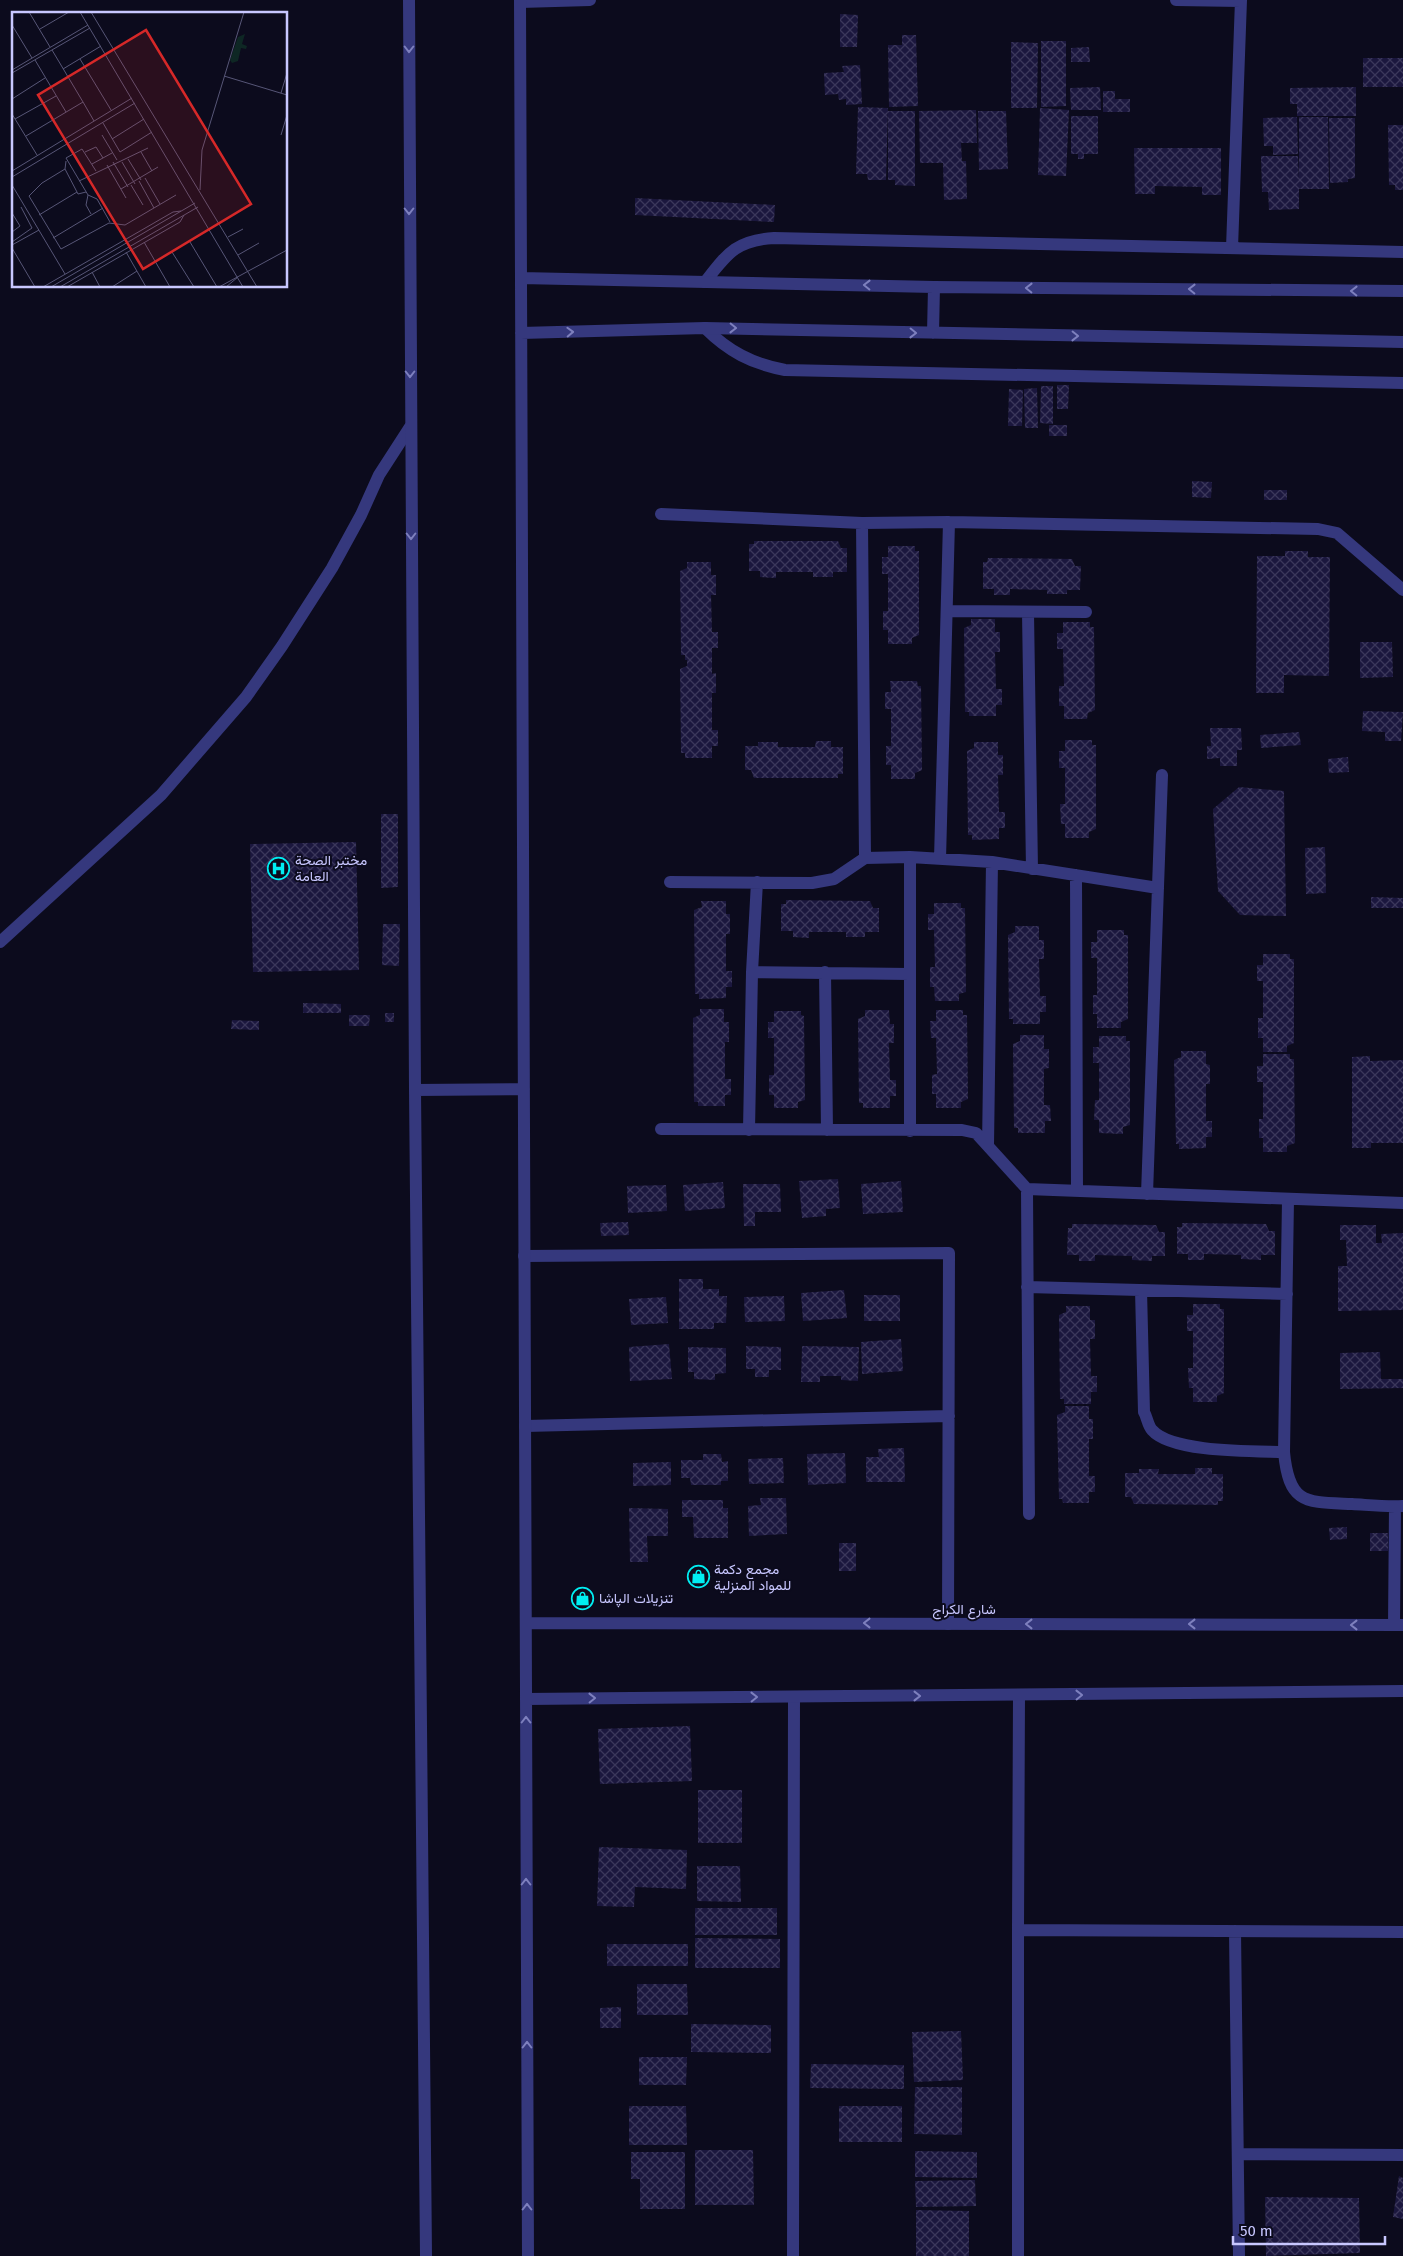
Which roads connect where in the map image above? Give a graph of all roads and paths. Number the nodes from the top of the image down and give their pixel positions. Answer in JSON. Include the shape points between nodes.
{"nodes":[{"id":1,"x":409,"y":0,"type":"edge"},
{"id":2,"x":590,"y":0,"type":"edge"},
{"id":3,"x":1176,"y":0,"type":"edge"},
{"id":4,"x":520,"y":1,"type":"edge"},
{"id":5,"x":1241,"y":1,"type":"edge"},
{"id":6,"x":1232,"y":248,"type":"junction"},
{"id":7,"x":1403,"y":252,"type":"edge"},
{"id":8,"x":521,"y":278,"type":"junction"},
{"id":9,"x":706,"y":282,"type":"junction"},
{"id":10,"x":934,"y":287,"type":"junction"},
{"id":11,"x":1403,"y":291,"type":"edge"},
{"id":12,"x":705,"y":328,"type":"junction"},
{"id":13,"x":521,"y":333,"type":"junction"},
{"id":14,"x":933,"y":333,"type":"junction"},
{"id":15,"x":1403,"y":342,"type":"edge"},
{"id":16,"x":1403,"y":383,"type":"edge"},
{"id":17,"x":410,"y":427,"type":"junction"},
{"id":18,"x":662,"y":514,"type":"dead end"},
{"id":19,"x":949,"y":522,"type":"junction"},
{"id":20,"x":862,"y":523,"type":"junction"},
{"id":21,"x":1403,"y":590,"type":"edge"},
{"id":22,"x":947,"y":611,"type":"junction"},
{"id":23,"x":1086,"y":612,"type":"dead end"},
{"id":24,"x":1028,"y":613,"type":"junction"},
{"id":25,"x":1162,"y":775,"type":"dead end"},
{"id":26,"x":865,"y":858,"type":"junction"},
{"id":27,"x":910,"y":858,"type":"junction"},
{"id":28,"x":940,"y":859,"type":"junction"},
{"id":29,"x":992,"y":862,"type":"junction"},
{"id":30,"x":1032,"y":868,"type":"junction"},
{"id":31,"x":1076,"y":875,"type":"junction"},
{"id":32,"x":670,"y":882,"type":"dead end"},
{"id":33,"x":757,"y":882,"type":"junction"},
{"id":34,"x":1158,"y":888,"type":"junction"},
{"id":35,"x":0,"y":942,"type":"edge"},
{"id":36,"x":752,"y":972,"type":"junction"},
{"id":37,"x":825,"y":972,"type":"junction"},
{"id":38,"x":910,"y":974,"type":"junction"},
{"id":39,"x":524,"y":1089,"type":"junction"},
{"id":40,"x":415,"y":1090,"type":"junction"},
{"id":41,"x":661,"y":1129,"type":"dead end"},
{"id":42,"x":749,"y":1130,"type":"junction"},
{"id":43,"x":827,"y":1130,"type":"junction"},
{"id":44,"x":910,"y":1131,"type":"junction"},
{"id":45,"x":988,"y":1146,"type":"junction"},
{"id":46,"x":1027,"y":1189,"type":"junction"},
{"id":47,"x":1077,"y":1191,"type":"junction"},
{"id":48,"x":1147,"y":1194,"type":"junction"},
{"id":49,"x":1288,"y":1200,"type":"junction"},
{"id":50,"x":1403,"y":1203,"type":"edge"},
{"id":51,"x":524,"y":1256,"type":"junction"},
{"id":52,"x":1027,"y":1286,"type":"junction"},
{"id":53,"x":1142,"y":1290,"type":"junction"},
{"id":54,"x":1287,"y":1294,"type":"junction"},
{"id":55,"x":950,"y":1416,"type":"junction"},
{"id":56,"x":525,"y":1426,"type":"junction"},
{"id":57,"x":1284,"y":1452,"type":"junction"},
{"id":58,"x":1399,"y":1506,"type":"edge"},
{"id":59,"x":1029,"y":1514,"type":"dead end"},
{"id":60,"x":526,"y":1622,"type":"junction"},
{"id":61,"x":948,"y":1624,"type":"junction"},
{"id":62,"x":1398,"y":1625,"type":"edge"},
{"id":63,"x":1403,"y":1691,"type":"edge"},
{"id":64,"x":1019,"y":1695,"type":"junction"},
{"id":65,"x":794,"y":1696,"type":"junction"},
{"id":66,"x":526,"y":1699,"type":"junction"},
{"id":67,"x":1018,"y":1930,"type":"junction"},
{"id":68,"x":1235,"y":1931,"type":"junction"},
{"id":69,"x":1403,"y":1932,"type":"edge"},
{"id":70,"x":1238,"y":2154,"type":"junction"},
{"id":71,"x":1403,"y":2155,"type":"edge"},
{"id":72,"x":426,"y":2256,"type":"edge"},
{"id":73,"x":528,"y":2256,"type":"edge"},
{"id":74,"x":793,"y":2256,"type":"edge"},
{"id":75,"x":1018,"y":2256,"type":"edge"},
{"id":76,"x":1239,"y":2256,"type":"edge"}],
"edges":[{"from":1,"to":17,"type":"street","one_way":true},
{"from":2,"to":4,"type":"street"},
{"from":3,"to":5,"type":"street"},
{"from":4,"to":8,"type":"street"},
{"from":5,"to":6,"type":"street"},
{"from":6,"to":7,"type":"street"},
{"from":6,"to":9,"type":"street","via":[[758,238],[733,249]]},
{"from":8,"to":9,"type":"street"},
{"from":8,"to":13,"type":"street"},
{"from":10,"to":9,"type":"street","one_way":true},
{"from":11,"to":10,"type":"street","one_way":true},
{"from":10,"to":14,"type":"street"},
{"from":13,"to":12,"type":"street","one_way":true},
{"from":12,"to":14,"type":"street","one_way":true},
{"from":12,"to":16,"type":"street","via":[[734,352],[751,361],[785,370]]},
{"from":13,"to":39,"type":"street"},
{"from":14,"to":15,"type":"street","one_way":true},
{"from":17,"to":35,"type":"street","via":[[379,475],[332,568],[246,697],[161,795]]},
{"from":17,"to":40,"type":"street","one_way":true},
{"from":18,"to":20,"type":"street"},
{"from":19,"to":20,"type":"street"},
{"from":19,"to":21,"type":"street","via":[[1318,529],[1337,534]]},
{"from":19,"to":22,"type":"street"},
{"from":20,"to":26,"type":"street"},
{"from":22,"to":24,"type":"street"},
{"from":22,"to":28,"type":"street"},
{"from":23,"to":24,"type":"street"},
{"from":24,"to":30,"type":"street"},
{"from":25,"to":34,"type":"street"},
{"from":26,"to":27,"type":"street"},
{"from":26,"to":33,"type":"street","via":[[834,879],[812,883]]},
{"from":27,"to":28,"type":"street"},
{"from":27,"to":38,"type":"street"},
{"from":28,"to":29,"type":"street"},
{"from":29,"to":30,"type":"street"},
{"from":29,"to":45,"type":"street"},
{"from":30,"to":31,"type":"street"},
{"from":31,"to":34,"type":"street"},
{"from":31,"to":47,"type":"street"},
{"from":32,"to":33,"type":"street"},
{"from":33,"to":36,"type":"street"},
{"from":34,"to":48,"type":"street"},
{"from":36,"to":37,"type":"street"},
{"from":36,"to":42,"type":"street"},
{"from":37,"to":38,"type":"street"},
{"from":37,"to":43,"type":"street"},
{"from":38,"to":44,"type":"street"},
{"from":39,"to":40,"type":"street"},
{"from":39,"to":51,"type":"street"},
{"from":40,"to":72,"type":"street"},
{"from":41,"to":42,"type":"street"},
{"from":42,"to":43,"type":"street"},
{"from":43,"to":44,"type":"street"},
{"from":44,"to":45,"type":"street","via":[[962,1130],[976,1133]]},
{"from":45,"to":46,"type":"street"},
{"from":46,"to":47,"type":"street"},
{"from":46,"to":52,"type":"street"},
{"from":47,"to":48,"type":"street"},
{"from":48,"to":49,"type":"street"},
{"from":49,"to":50,"type":"street"},
{"from":49,"to":54,"type":"street"},
{"from":51,"to":55,"type":"street","via":[[949,1253]]},
{"from":51,"to":56,"type":"street"},
{"from":52,"to":53,"type":"street"},
{"from":52,"to":59,"type":"street"},
{"from":53,"to":54,"type":"street"},
{"from":53,"to":57,"type":"street","via":[[1144,1412],[1152,1430],[1186,1447]]},
{"from":54,"to":57,"type":"street"},
{"from":55,"to":56,"type":"street"},
{"from":55,"to":61,"type":"street"},
{"from":56,"to":60,"type":"street"},
{"from":57,"to":58,"type":"street","via":[[1287,1478],[1310,1502]]},
{"from":58,"to":62,"type":"street"},
{"from":61,"to":60,"type":"street","name":"شارع الكراج","one_way":true},
{"from":60,"to":66,"type":"street"},
{"from":62,"to":61,"type":"street","name":"شارع الكراج","one_way":true},
{"from":64,"to":63,"type":"street","one_way":true},
{"from":65,"to":64,"type":"street","one_way":true},
{"from":64,"to":67,"type":"street"},
{"from":66,"to":65,"type":"street","one_way":true},
{"from":65,"to":74,"type":"street"},
{"from":73,"to":66,"type":"street","one_way":true},
{"from":67,"to":68,"type":"street"},
{"from":67,"to":75,"type":"street"},
{"from":68,"to":69,"type":"street"},
{"from":68,"to":70,"type":"street"},
{"from":70,"to":71,"type":"street"},
{"from":70,"to":76,"type":"street"}]}
